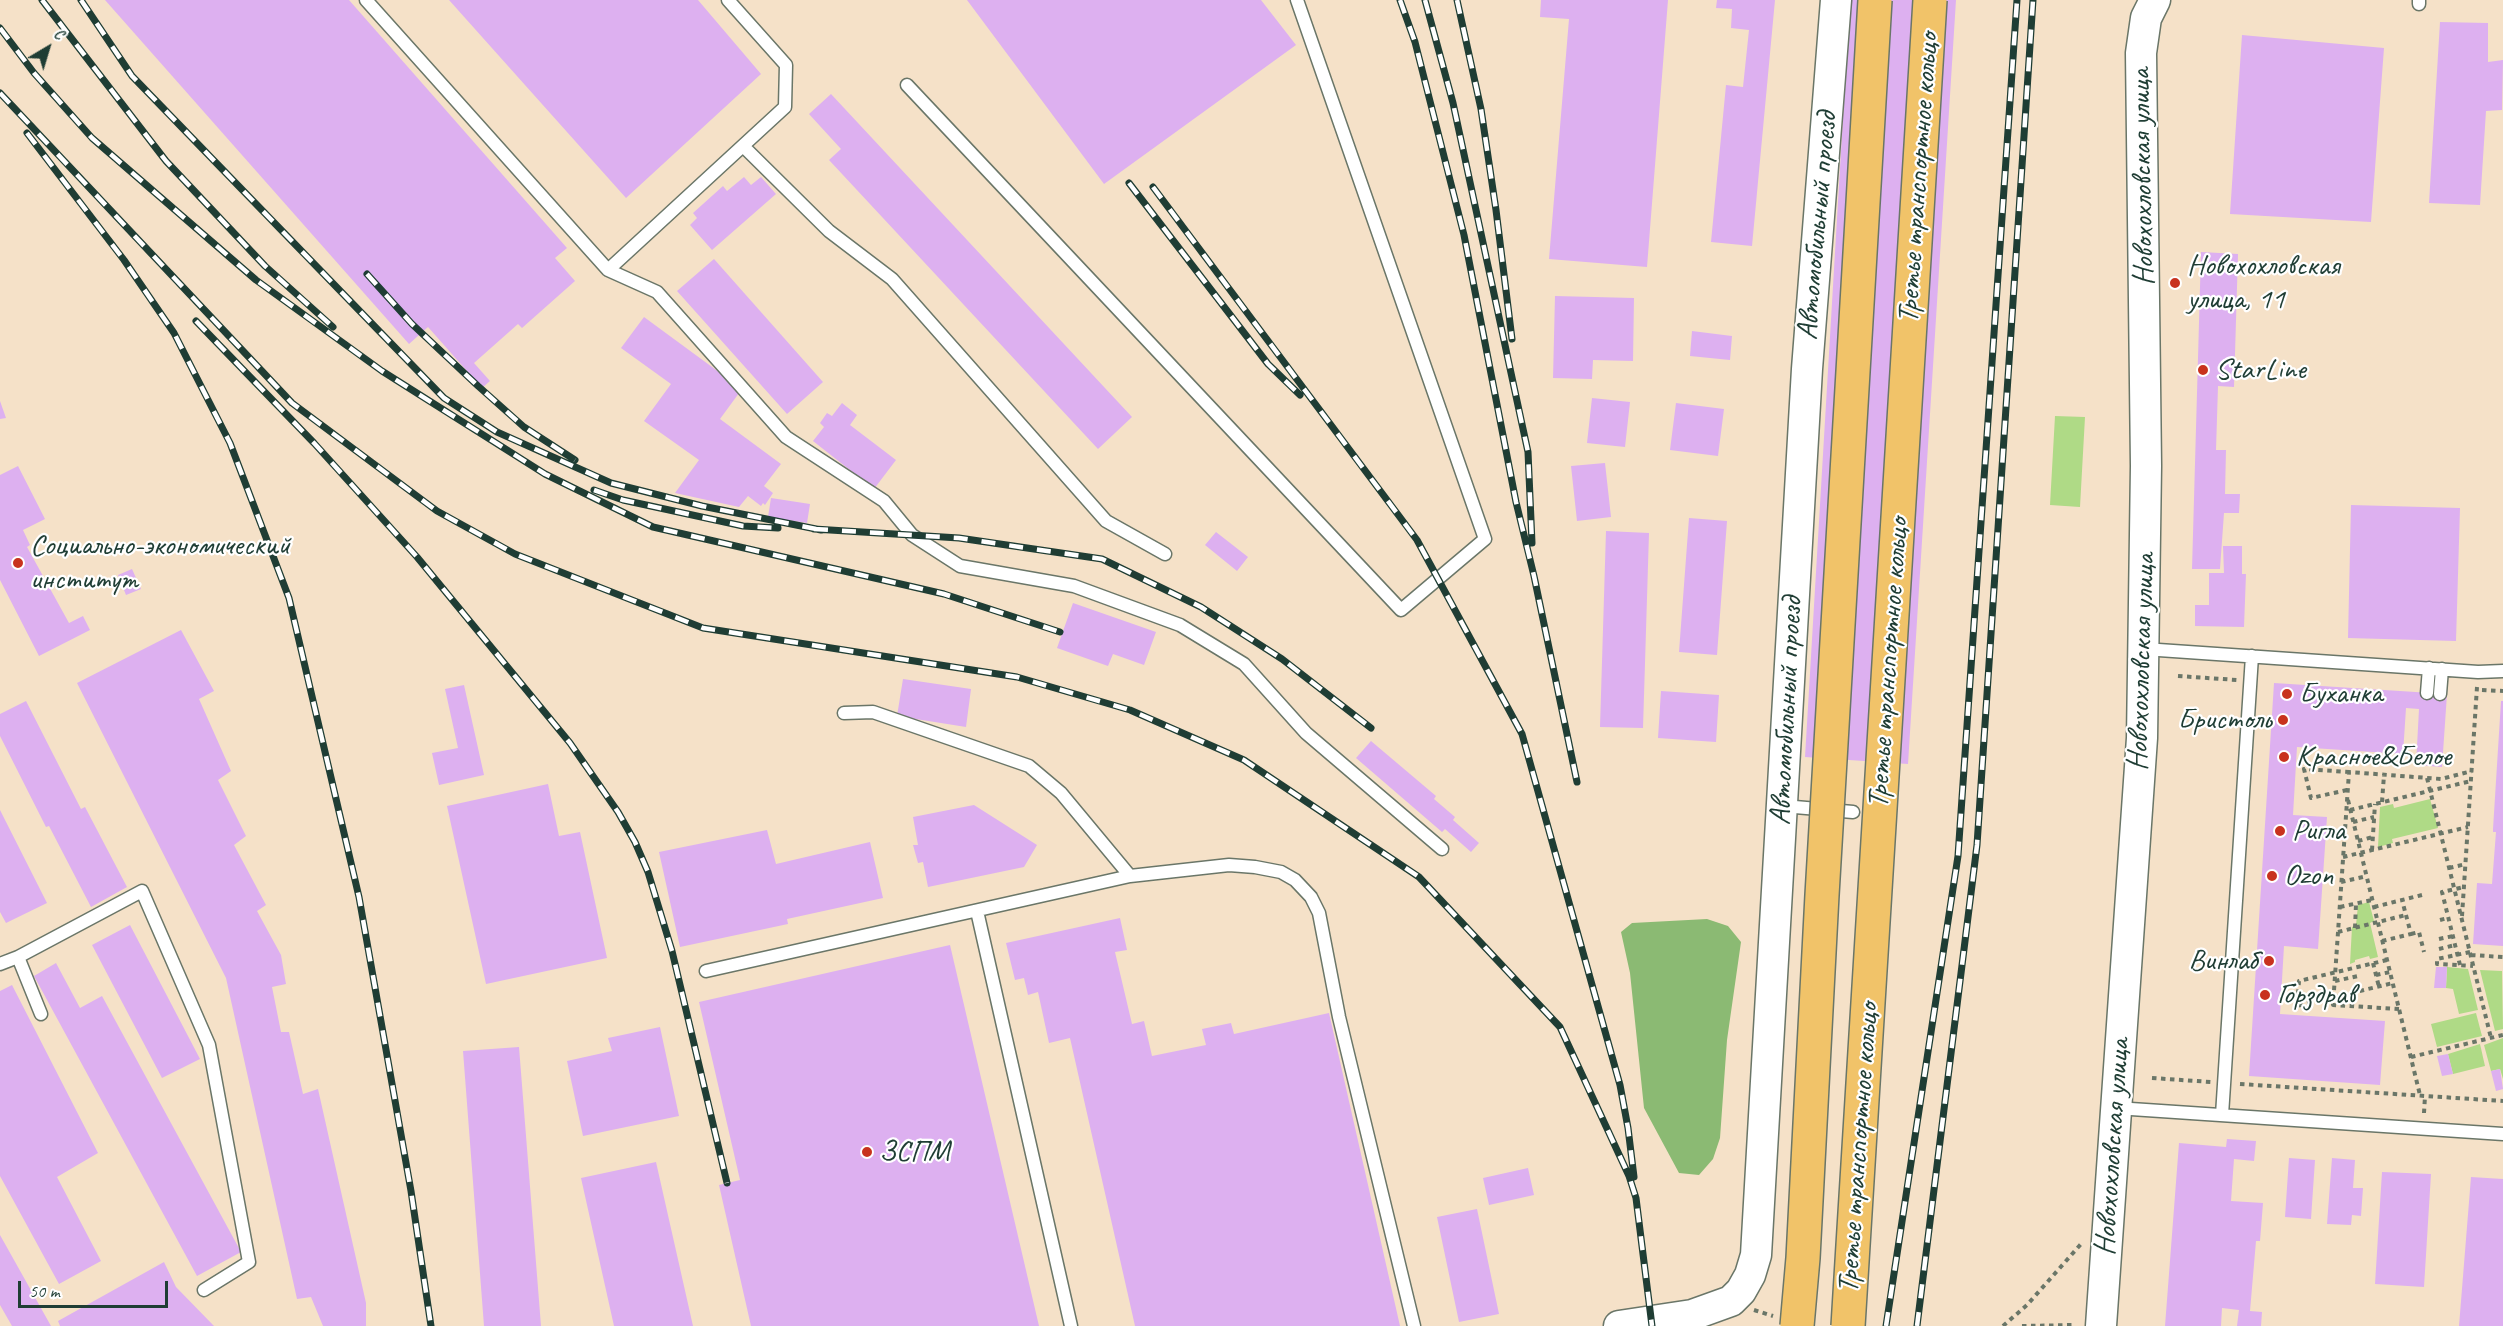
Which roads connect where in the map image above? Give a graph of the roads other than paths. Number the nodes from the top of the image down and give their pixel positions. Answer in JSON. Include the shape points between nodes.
{"nodes":[{"id":1,"x":366,"y":0,"type":"edge"},
{"id":2,"x":728,"y":0,"type":"edge"},
{"id":3,"x":1297,"y":0,"type":"edge"},
{"id":4,"x":1836,"y":0,"type":"edge"},
{"id":5,"x":1875,"y":0,"type":"edge"},
{"id":6,"x":1930,"y":0,"type":"edge"},
{"id":7,"x":2155,"y":0,"type":"edge"},
{"id":8,"x":907,"y":85,"type":"dead end"},
{"id":9,"x":742,"y":146,"type":"junction"},
{"id":10,"x":608,"y":270,"type":"junction"},
{"id":11,"x":1165,"y":554,"type":"dead end"},
{"id":12,"x":2144,"y":649,"type":"junction"},
{"id":13,"x":2252,"y":656,"type":"junction"},
{"id":14,"x":2429,"y":668,"type":"junction"},
{"id":15,"x":2442,"y":669,"type":"junction"},
{"id":16,"x":2503,"y":671,"type":"edge"},
{"id":17,"x":2427,"y":693,"type":"dead end"},
{"id":18,"x":2440,"y":694,"type":"dead end"},
{"id":19,"x":844,"y":712,"type":"dead end"},
{"id":20,"x":1781,"y":806,"type":"junction"},
{"id":21,"x":1854,"y":812,"type":"dead end"},
{"id":22,"x":1442,"y":849,"type":"dead end"},
{"id":23,"x":1130,"y":876,"type":"junction"},
{"id":24,"x":977,"y":911,"type":"junction"},
{"id":25,"x":18,"y":957,"type":"junction"},
{"id":26,"x":0,"y":964,"type":"edge"},
{"id":27,"x":706,"y":971,"type":"dead end"},
{"id":28,"x":41,"y":1014,"type":"dead end"},
{"id":29,"x":2116,"y":1108,"type":"junction"},
{"id":30,"x":2222,"y":1115,"type":"junction"},
{"id":31,"x":2503,"y":1134,"type":"edge"},
{"id":32,"x":204,"y":1290,"type":"dead end"},
{"id":33,"x":2087,"y":1325,"type":"edge"},
{"id":34,"x":1071,"y":1326,"type":"edge"},
{"id":35,"x":1414,"y":1326,"type":"edge"},
{"id":36,"x":1619,"y":1326,"type":"edge"},
{"id":37,"x":1797,"y":1326,"type":"edge"},
{"id":38,"x":1848,"y":1326,"type":"edge"}],
"edges":[{"from":1,"to":10,"type":"lane"},
{"from":2,"to":9,"type":"lane","via":[[786,65],[785,107]]},
{"from":3,"to":8,"type":"lane","via":[[1485,539],[1401,610]]},
{"from":4,"to":20,"type":"street","name":"Автомобильный проезд","via":[[1807,369]]},
{"from":5,"to":37,"type":"main road","name":"Третье транспортное кольцо","bridge":true},
{"from":6,"to":38,"type":"main road","name":"Третье транспортное кольцо","bridge":true},
{"from":7,"to":12,"type":"street","name":"Новохохловская улица","via":[[2146,18],[2141,53]]},
{"from":9,"to":10,"type":"lane"},
{"from":9,"to":11,"type":"lane","via":[[829,231],[892,279],[1106,521]]},
{"from":10,"to":22,"type":"lane","via":[[657,292],[786,437],[884,501],[912,535],[960,566],[1074,586],[1189,631],[1244,664],[1306,733]]},
{"from":12,"to":13,"type":"lane"},
{"from":12,"to":29,"type":"street","name":"Новохохловская улица","via":[[2142,738]]},
{"from":13,"to":14,"type":"lane"},
{"from":13,"to":30,"type":"lane"},
{"from":14,"to":15,"type":"lane"},
{"from":14,"to":17,"type":"lane"},
{"from":15,"to":16,"type":"lane"},
{"from":15,"to":18,"type":"lane"},
{"from":19,"to":23,"type":"lane","via":[[873,712],[1029,766],[1060,793]]},
{"from":20,"to":21,"type":"lane"},
{"from":20,"to":36,"type":"street","name":"Автомобильный проезд","via":[[1756,1256],[1750,1275],[1731,1301],[1692,1315]]},
{"from":23,"to":24,"type":"lane"},
{"from":23,"to":35,"type":"lane","via":[[1229,865],[1256,867],[1281,872],[1311,897],[1319,913],[1339,1017]]},
{"from":24,"to":27,"type":"lane"},
{"from":24,"to":34,"type":"lane"},
{"from":25,"to":26,"type":"lane"},
{"from":25,"to":28,"type":"lane"},
{"from":25,"to":32,"type":"lane","via":[[142,891],[209,1045],[249,1262]]},
{"from":29,"to":30,"type":"lane"},
{"from":29,"to":33,"type":"street","name":"Новохохловская улица"},
{"from":30,"to":31,"type":"lane"}]}
